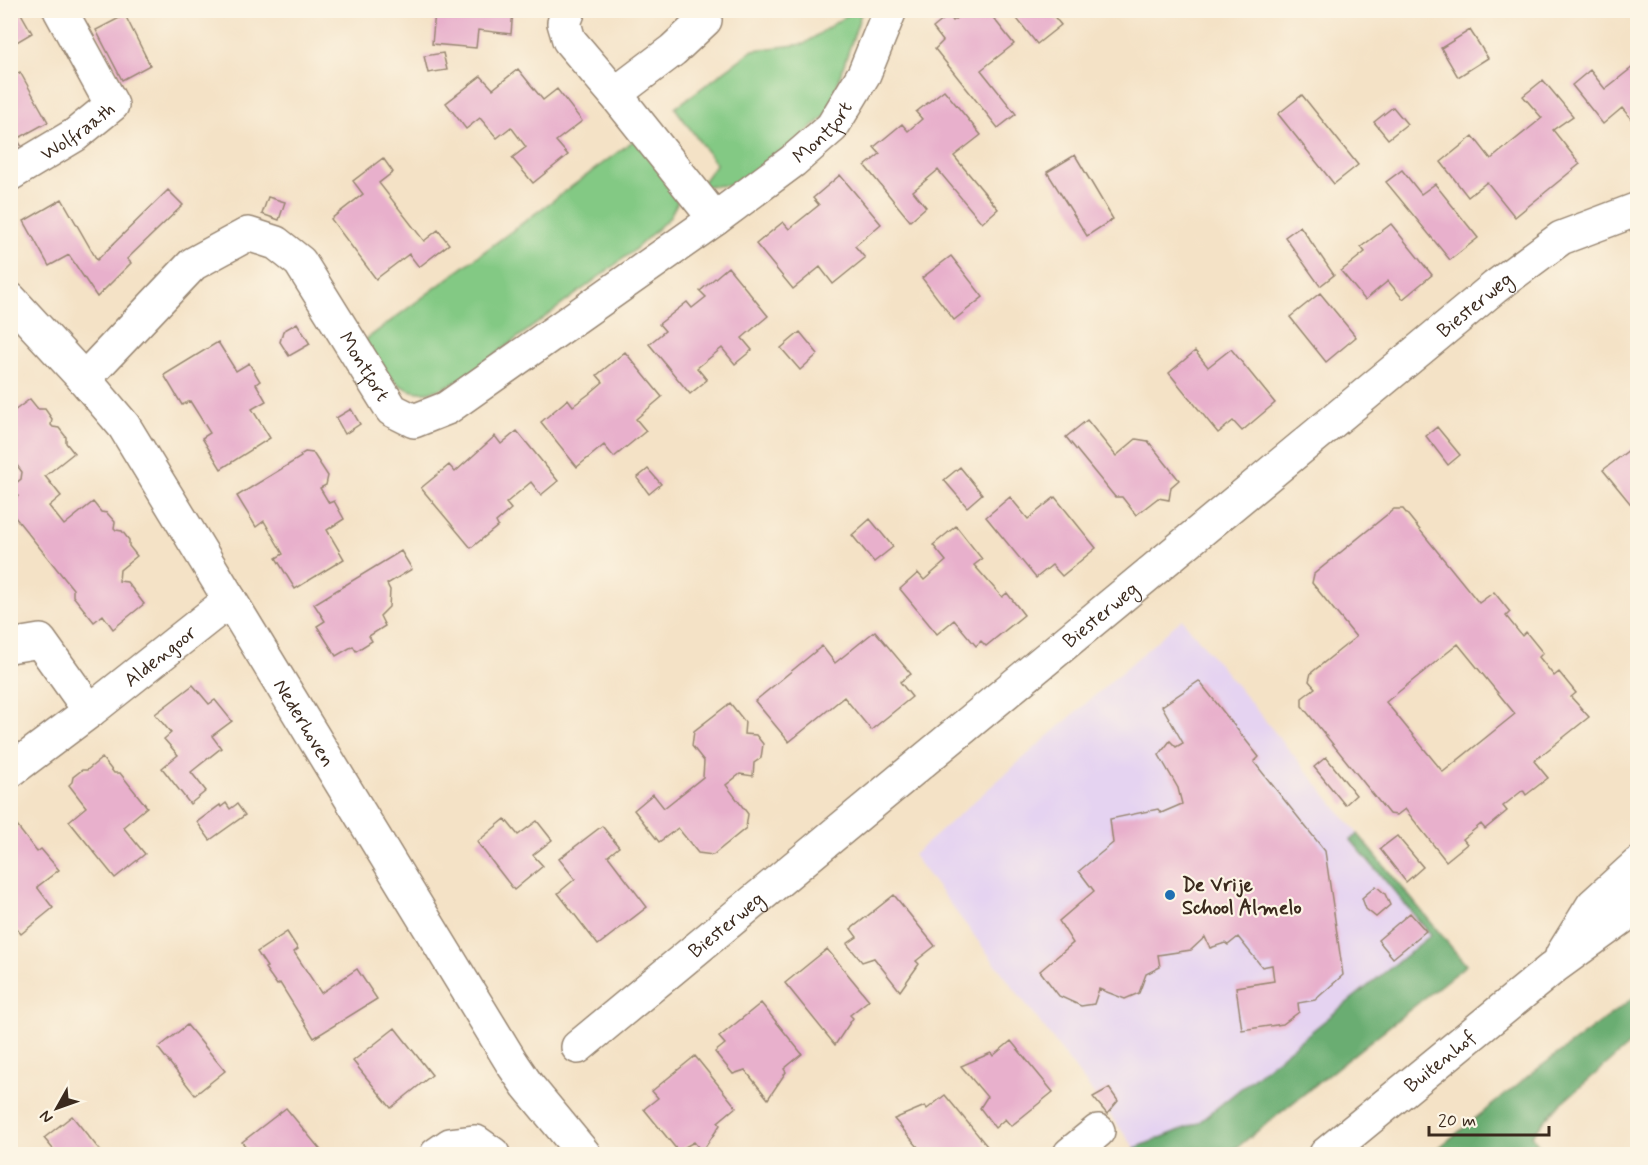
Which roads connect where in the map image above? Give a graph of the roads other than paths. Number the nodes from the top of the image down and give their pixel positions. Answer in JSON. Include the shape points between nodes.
{"nodes":[{"id":1,"x":60,"y":10,"type":"edge"},
{"id":2,"x":568,"y":10,"type":"edge"},
{"id":3,"x":698,"y":10,"type":"edge"},
{"id":4,"x":890,"y":10,"type":"edge"},
{"id":5,"x":615,"y":94,"type":"junction"},
{"id":6,"x":10,"y":174,"type":"edge"},
{"id":7,"x":1638,"y":209,"type":"edge"},
{"id":8,"x":715,"y":219,"type":"junction"},
{"id":9,"x":10,"y":299,"type":"edge"},
{"id":10,"x":84,"y":379,"type":"junction"},
{"id":11,"x":230,"y":600,"type":"junction"},
{"id":12,"x":10,"y":646,"type":"edge"},
{"id":13,"x":90,"y":711,"type":"junction"},
{"id":14,"x":10,"y":771,"type":"edge"},
{"id":15,"x":1638,"y":864,"type":"edge"},
{"id":16,"x":1638,"y":906,"type":"edge"},
{"id":17,"x":1554,"y":967,"type":"junction"},
{"id":18,"x":578,"y":1047,"type":"dead end"},
{"id":19,"x":1098,"y":1131,"type":"dead end"},
{"id":20,"x":438,"y":1155,"type":"edge"},
{"id":21,"x":493,"y":1155,"type":"edge"},
{"id":22,"x":584,"y":1155,"type":"edge"},
{"id":23,"x":1070,"y":1155,"type":"edge"},
{"id":24,"x":1326,"y":1155,"type":"edge"}],
"edges":[{"from":1,"to":6,"type":"street","name":"Wolfraath","via":[[112,105],[75,135]]},
{"from":2,"to":5,"type":"street","via":[[564,23],[569,40]]},
{"from":3,"to":5,"type":"street","via":[[705,20]]},
{"from":4,"to":8,"type":"street","name":"Montfort","via":[[864,74],[832,127]]},
{"from":5,"to":8,"type":"street"},
{"from":7,"to":18,"type":"street","name":"Biesterweg","via":[[1561,238],[1495,287]]},
{"from":8,"to":10,"type":"street","name":"Montfort","via":[[447,408],[414,421],[392,410],[300,262],[276,243],[248,234],[193,264]]},
{"from":9,"to":10,"type":"street","name":"Nederhoven"},
{"from":10,"to":11,"type":"street","name":"Nederhoven","via":[[124,426]]},
{"from":11,"to":13,"type":"street","name":"Aldengoor"},
{"from":11,"to":22,"type":"street","name":"Nederhoven","via":[[512,1063]]},
{"from":12,"to":13,"type":"street","via":[[40,641]]},
{"from":13,"to":14,"type":"street","name":"Aldengoor"},
{"from":15,"to":17,"type":"street","name":"Buitenhof","via":[[1593,905]]},
{"from":16,"to":17,"type":"street","name":"Buitenhof"},
{"from":17,"to":24,"type":"street","name":"Buitenhof"},
{"from":19,"to":23,"type":"street"},
{"from":20,"to":21,"type":"street","via":[[450,1145],[476,1142]]}]}
